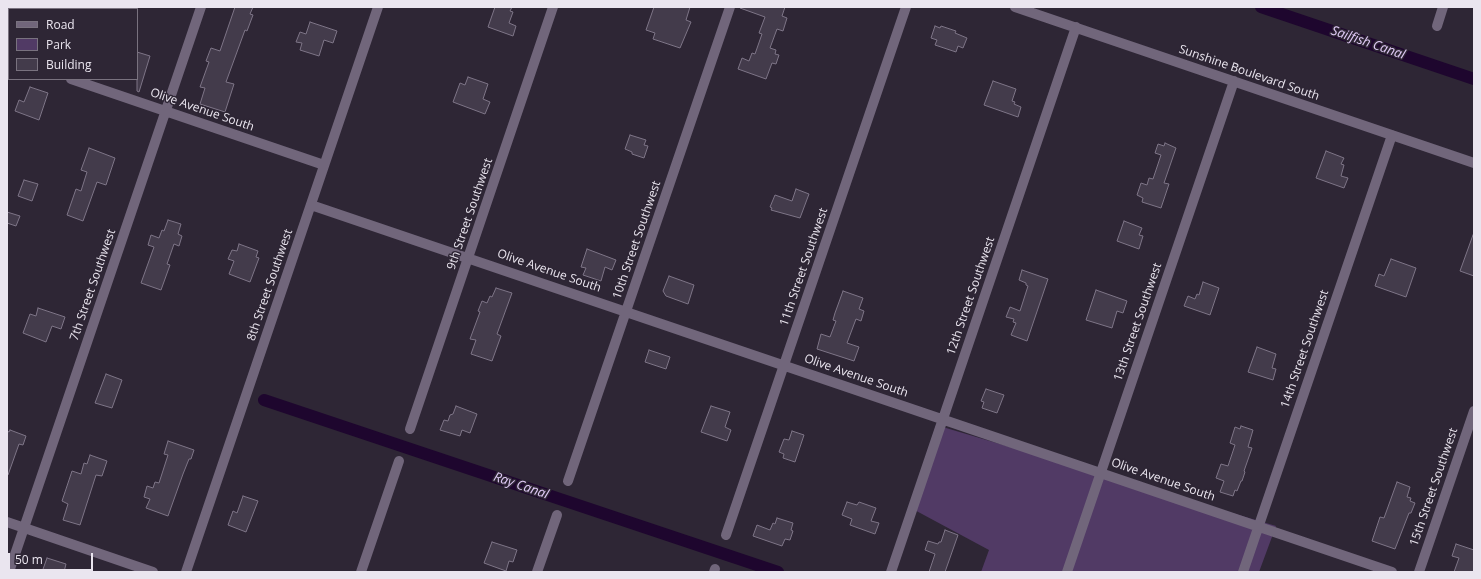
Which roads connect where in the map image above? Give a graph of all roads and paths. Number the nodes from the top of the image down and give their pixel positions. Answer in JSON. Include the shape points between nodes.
{"nodes":[{"id":1,"x":201,"y":7,"type":"edge"},
{"id":2,"x":378,"y":7,"type":"edge"},
{"id":3,"x":553,"y":7,"type":"edge"},
{"id":4,"x":730,"y":7,"type":"edge"},
{"id":5,"x":906,"y":7,"type":"edge"},
{"id":6,"x":1015,"y":7,"type":"edge"},
{"id":7,"x":1443,"y":7,"type":"edge"},
{"id":8,"x":1437,"y":26,"type":"dead end"},
{"id":9,"x":1076,"y":28,"type":"junction"},
{"id":10,"x":74,"y":80,"type":"edge"},
{"id":11,"x":1234,"y":81,"type":"junction"},
{"id":12,"x":166,"y":111,"type":"junction"},
{"id":13,"x":1392,"y":135,"type":"junction"},
{"id":14,"x":1474,"y":163,"type":"edge"},
{"id":15,"x":324,"y":165,"type":"junction"},
{"id":16,"x":311,"y":205,"type":"junction"},
{"id":17,"x":468,"y":258,"type":"junction"},
{"id":18,"x":626,"y":311,"type":"junction"},
{"id":19,"x":784,"y":365,"type":"junction"},
{"id":20,"x":1474,"y":411,"type":"edge"},
{"id":21,"x":943,"y":419,"type":"junction"},
{"id":22,"x":410,"y":429,"type":"dead end"},
{"id":23,"x":399,"y":461,"type":"dead end"},
{"id":24,"x":1100,"y":473,"type":"junction"},
{"id":25,"x":568,"y":481,"type":"dead end"},
{"id":26,"x":557,"y":515,"type":"dead end"},
{"id":27,"x":7,"y":522,"type":"edge"},
{"id":28,"x":1259,"y":527,"type":"junction"},
{"id":29,"x":24,"y":528,"type":"junction"},
{"id":30,"x":726,"y":535,"type":"dead end"},
{"id":31,"x":9,"y":572,"type":"edge"},
{"id":32,"x":153,"y":572,"type":"edge"},
{"id":33,"x":186,"y":572,"type":"edge"},
{"id":34,"x":361,"y":572,"type":"edge"},
{"id":35,"x":538,"y":572,"type":"edge"},
{"id":36,"x":891,"y":572,"type":"edge"},
{"id":37,"x":1067,"y":572,"type":"edge"},
{"id":38,"x":1243,"y":572,"type":"edge"},
{"id":39,"x":1392,"y":572,"type":"edge"},
{"id":40,"x":1419,"y":572,"type":"edge"}],
"edges":[{"from":1,"to":12,"type":"street","name":"7th Street Southwest"},
{"from":2,"to":15,"type":"street","name":"8th Street Southwest"},
{"from":3,"to":17,"type":"street","name":"9th Street Southwest"},
{"from":4,"to":18,"type":"street","name":"10th Street Southwest"},
{"from":5,"to":19,"type":"street","name":"11th Street Southwest"},
{"from":6,"to":9,"type":"street","name":"Sunshine Boulevard South"},
{"from":7,"to":8,"type":"street"},
{"from":9,"to":11,"type":"street","name":"Sunshine Boulevard South"},
{"from":9,"to":21,"type":"street","name":"12th Street Southwest"},
{"from":10,"to":12,"type":"street","name":"Olive Avenue South"},
{"from":11,"to":13,"type":"street","name":"Sunshine Boulevard South"},
{"from":11,"to":24,"type":"street","name":"13th Street Southwest"},
{"from":12,"to":15,"type":"street","name":"Olive Avenue South"},
{"from":12,"to":29,"type":"street","name":"7th Street Southwest"},
{"from":13,"to":14,"type":"street","name":"Sunshine Boulevard South"},
{"from":13,"to":28,"type":"street","name":"14th Street Southwest"},
{"from":15,"to":16,"type":"street","name":"8th Street Southwest"},
{"from":16,"to":17,"type":"street","name":"Olive Avenue South"},
{"from":16,"to":33,"type":"street","name":"8th Street Southwest"},
{"from":17,"to":18,"type":"street","name":"Olive Avenue South"},
{"from":17,"to":22,"type":"street","name":"9th Street Southwest"},
{"from":18,"to":19,"type":"street","name":"Olive Avenue South"},
{"from":18,"to":25,"type":"street","name":"10th Street Southwest"},
{"from":19,"to":21,"type":"street","name":"Olive Avenue South"},
{"from":19,"to":30,"type":"street","name":"11th Street Southwest"},
{"from":20,"to":40,"type":"street","name":"15th Street Southwest"},
{"from":21,"to":24,"type":"street","name":"Olive Avenue South"},
{"from":21,"to":36,"type":"street","name":"12th Street Southwest"},
{"from":23,"to":34,"type":"street"},
{"from":24,"to":28,"type":"street","name":"Olive Avenue South"},
{"from":24,"to":37,"type":"street","name":"13th Street Southwest"},
{"from":26,"to":35,"type":"street"},
{"from":27,"to":29,"type":"street"},
{"from":28,"to":38,"type":"street","name":"14th Street Southwest"},
{"from":28,"to":39,"type":"street","name":"Olive Avenue South"},
{"from":29,"to":31,"type":"street","name":"7th Street Southwest"},
{"from":29,"to":32,"type":"street"}]}
